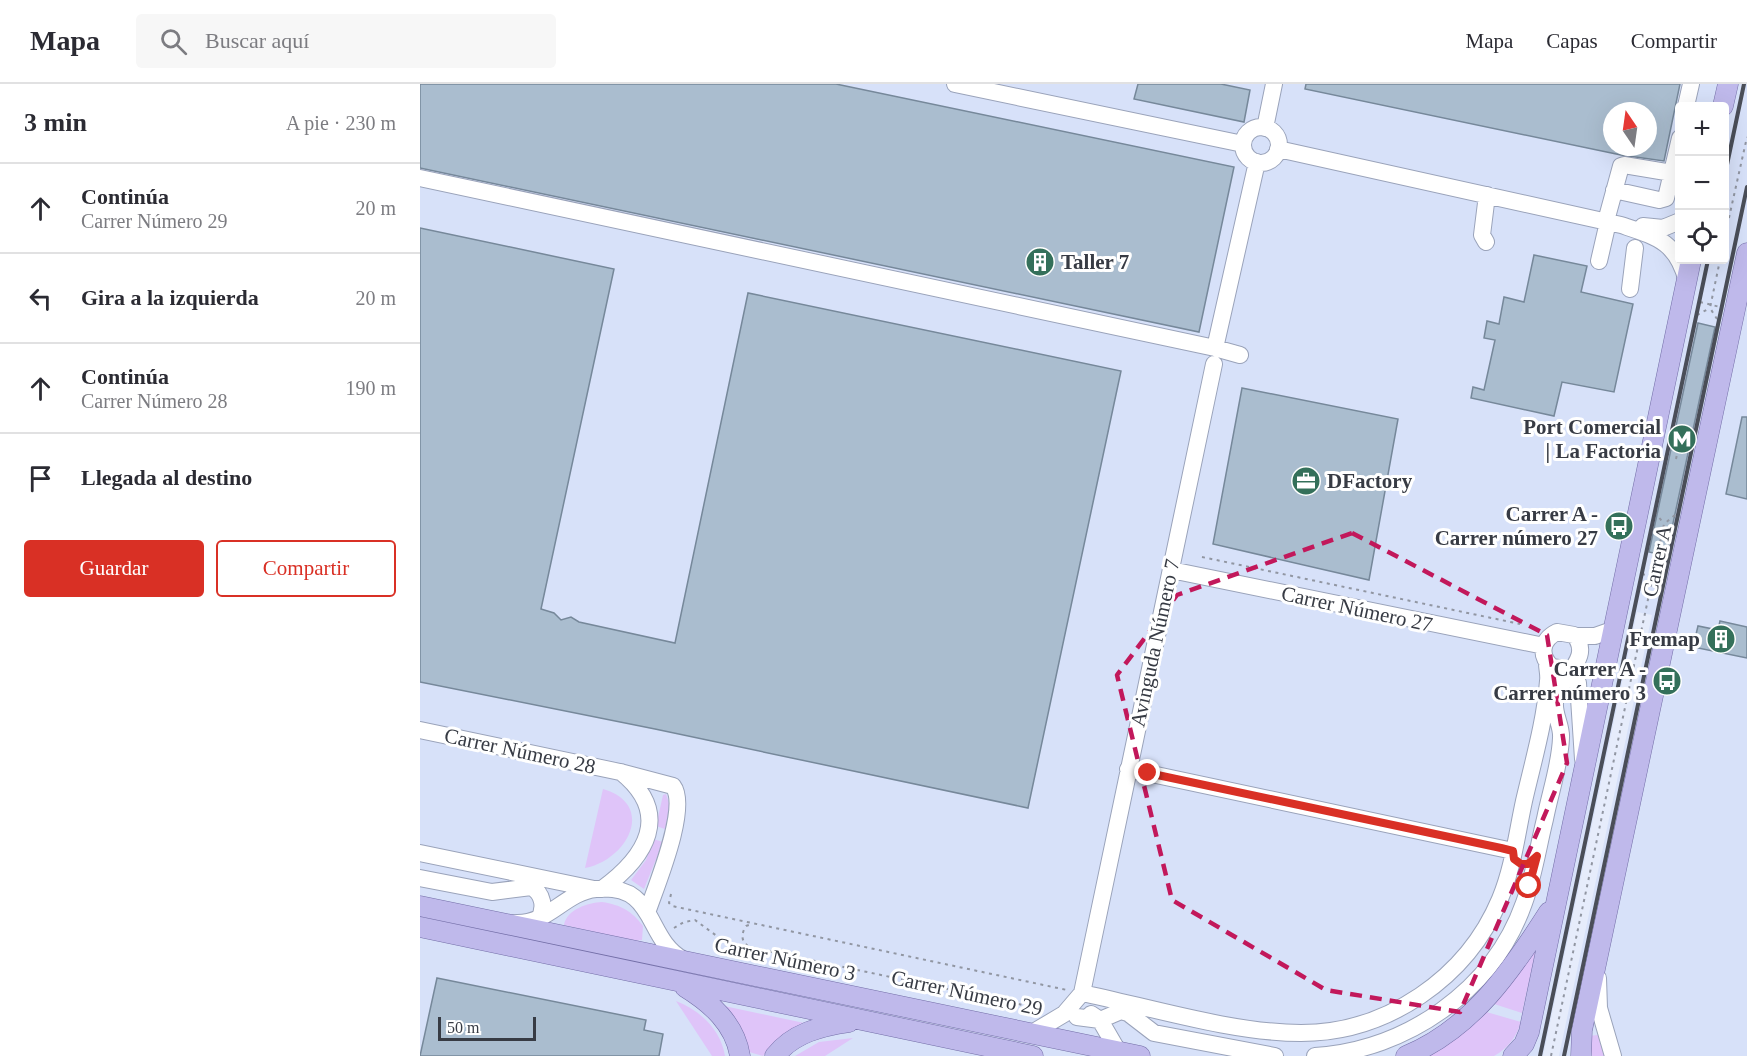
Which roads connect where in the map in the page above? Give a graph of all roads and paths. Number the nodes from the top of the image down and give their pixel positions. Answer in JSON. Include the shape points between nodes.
{"nodes":[{"id":1,"x":955,"y":84,"type":"edge"},
{"id":2,"x":1274,"y":84,"type":"edge"},
{"id":3,"x":1691,"y":84,"type":"edge"},
{"id":4,"x":1728,"y":84,"type":"edge"},
{"id":5,"x":1687,"y":102,"type":"edge"},
{"id":6,"x":1724,"y":102,"type":"edge"},
{"id":7,"x":1265,"y":128,"type":"junction"},
{"id":8,"x":1747,"y":137,"type":"edge"},
{"id":9,"x":1243,"y":144,"type":"junction"},
{"id":10,"x":1278,"y":149,"type":"junction"},
{"id":11,"x":1676,"y":156,"type":"edge"},
{"id":12,"x":1257,"y":162,"type":"junction"},
{"id":13,"x":1672,"y":173,"type":"junction"},
{"id":14,"x":420,"y":177,"type":"edge"},
{"id":15,"x":1614,"y":190,"type":"junction"},
{"id":16,"x":1729,"y":221,"type":"edge"},
{"id":17,"x":1611,"y":223,"type":"junction"},
{"id":18,"x":1675,"y":223,"type":"edge"},
{"id":19,"x":1635,"y":248,"type":"dead end"},
{"id":20,"x":1747,"y":253,"type":"edge"},
{"id":21,"x":1599,"y":261,"type":"dead end"},
{"id":22,"x":1690,"y":264,"type":"edge"},
{"id":23,"x":1719,"y":264,"type":"edge"},
{"id":24,"x":1687,"y":281,"type":"junction"},
{"id":25,"x":1630,"y":289,"type":"dead end"},
{"id":26,"x":1694,"y":301,"type":"dead end"},
{"id":27,"x":1710,"y":306,"type":"junction"},
{"id":28,"x":1726,"y":308,"type":"dead end"},
{"id":29,"x":1214,"y":356,"type":"junction"},
{"id":30,"x":1240,"y":356,"type":"dead end"},
{"id":31,"x":1684,"y":435,"type":"dead end"},
{"id":32,"x":1669,"y":444,"type":"dead end"},
{"id":33,"x":1680,"y":446,"type":"junction"},
{"id":34,"x":1692,"y":449,"type":"dead end"},
{"id":35,"x":1676,"y":459,"type":"dead end"},
{"id":36,"x":1664,"y":524,"type":"dead end"},
{"id":37,"x":1202,"y":557,"type":"dead end"},
{"id":38,"x":1171,"y":570,"type":"junction"},
{"id":39,"x":1636,"y":573,"type":"dead end"},
{"id":40,"x":1653,"y":577,"type":"junction"},
{"id":41,"x":1668,"y":581,"type":"dead end"},
{"id":42,"x":1520,"y":624,"type":"dead end"},
{"id":43,"x":1612,"y":630,"type":"junction"},
{"id":44,"x":1575,"y":636,"type":"junction"},
{"id":45,"x":1544,"y":646,"type":"junction"},
{"id":46,"x":1547,"y":663,"type":"junction"},
{"id":47,"x":1570,"y":670,"type":"junction"},
{"id":48,"x":420,"y":730,"type":"edge"},
{"id":49,"x":1536,"y":747,"type":"junction"},
{"id":50,"x":1559,"y":753,"type":"junction"},
{"id":51,"x":1128,"y":769,"type":"junction"},
{"id":52,"x":1584,"y":770,"type":"junction"},
{"id":53,"x":620,"y":772,"type":"junction"},
{"id":54,"x":1513,"y":851,"type":"junction"},
{"id":55,"x":420,"y":853,"type":"edge"},
{"id":56,"x":1537,"y":856,"type":"junction"},
{"id":57,"x":472,"y":864,"type":"junction"},
{"id":58,"x":420,"y":878,"type":"edge"},
{"id":59,"x":467,"y":887,"type":"junction"},
{"id":60,"x":598,"y":889,"type":"junction"},
{"id":61,"x":671,"y":890,"type":"dead end"},
{"id":62,"x":1556,"y":902,"type":"junction"},
{"id":63,"x":420,"y":906,"type":"edge"},
{"id":64,"x":648,"y":910,"type":"junction"},
{"id":65,"x":538,"y":920,"type":"junction"},
{"id":66,"x":501,"y":923,"type":"junction"},
{"id":67,"x":755,"y":924,"type":"junction"},
{"id":68,"x":420,"y":927,"type":"edge"},
{"id":69,"x":444,"y":932,"type":"junction"},
{"id":70,"x":420,"y":935,"type":"edge"},
{"id":71,"x":750,"y":948,"type":"junction"},
{"id":72,"x":669,"y":950,"type":"junction"},
{"id":73,"x":1597,"y":962,"type":"junction"},
{"id":74,"x":690,"y":963,"type":"junction"},
{"id":75,"x":675,"y":981,"type":"junction"},
{"id":76,"x":1082,"y":993,"type":"junction"},
{"id":77,"x":1183,"y":1014,"type":"junction"},
{"id":78,"x":1070,"y":1015,"type":"junction"},
{"id":79,"x":860,"y":1020,"type":"junction"},
{"id":80,"x":1100,"y":1020,"type":"junction"},
{"id":81,"x":1032,"y":1033,"type":"junction"},
{"id":82,"x":1179,"y":1038,"type":"junction"},
{"id":83,"x":1118,"y":1051,"type":"junction"},
{"id":84,"x":741,"y":1056,"type":"edge"},
{"id":85,"x":775,"y":1056,"type":"edge"},
{"id":86,"x":1033,"y":1056,"type":"edge"},
{"id":87,"x":1140,"y":1056,"type":"edge"},
{"id":88,"x":1275,"y":1056,"type":"edge"},
{"id":89,"x":1315,"y":1056,"type":"edge"},
{"id":90,"x":1406,"y":1056,"type":"edge"},
{"id":91,"x":1514,"y":1056,"type":"edge"},
{"id":92,"x":1551,"y":1056,"type":"edge"},
{"id":93,"x":1581,"y":1056,"type":"edge"},
{"id":94,"x":1613,"y":1056,"type":"edge"}],
"edges":[{"from":1,"to":9,"type":"street"},
{"from":2,"to":7,"type":"street"},
{"from":3,"to":5,"type":"street"},
{"from":4,"to":6,"type":"main road"},
{"from":7,"to":9,"type":"street","via":[[1250,131]]},
{"from":7,"to":10,"type":"street","via":[[1277,137]]},
{"from":8,"to":16,"type":"path"},
{"from":9,"to":12,"type":"street","via":[[1247,156]]},
{"from":10,"to":12,"type":"street","via":[[1269,161]]},
{"from":10,"to":17,"type":"street"},
{"from":11,"to":13,"type":"street"},
{"from":12,"to":29,"type":"street","name":"Avinguda Número 7"},
{"from":13,"to":15,"type":"street","via":[[1624,165],[1619,169]]},
{"from":13,"to":15,"type":"street","via":[[1663,199]]},
{"from":14,"to":29,"type":"street"},
{"from":15,"to":17,"type":"street"},
{"from":17,"to":18,"type":"street","via":[[1663,228]]},
{"from":17,"to":21,"type":"street"},
{"from":17,"to":24,"type":"street","via":[[1669,244]]},
{"from":19,"to":25,"type":"street"},
{"from":20,"to":73,"type":"main road","name":"Carrer A"},
{"from":22,"to":24,"type":"main road","name":"Carrer A"},
{"from":23,"to":27,"type":"path"},
{"from":24,"to":43,"type":"main road","name":"Carrer A"},
{"from":26,"to":27,"type":"path"},
{"from":27,"to":28,"type":"path"},
{"from":29,"to":30,"type":"street"},
{"from":29,"to":38,"type":"street","name":"Avinguda Número 7"},
{"from":31,"to":33,"type":"path"},
{"from":32,"to":33,"type":"path"},
{"from":33,"to":34,"type":"path"},
{"from":33,"to":35,"type":"path"},
{"from":36,"to":40,"type":"path","name":"Carrer A"},
{"from":37,"to":42,"type":"path","name":"Carrer Número 27"},
{"from":38,"to":45,"type":"street","name":"Carrer Número 27"},
{"from":38,"to":51,"type":"street","name":"Avinguda Número 7"},
{"from":39,"to":40,"type":"path"},
{"from":40,"to":41,"type":"path"},
{"from":40,"to":92,"type":"path","name":"Carrer A"},
{"from":43,"to":44,"type":"street","via":[[1595,636]]},
{"from":43,"to":52,"type":"main road","name":"Carrer A"},
{"from":44,"to":45,"type":"street","via":[[1557,632]]},
{"from":44,"to":47,"type":"street","via":[[1582,651]]},
{"from":45,"to":46,"type":"street"},
{"from":46,"to":47,"type":"street"},
{"from":46,"to":49,"type":"street","via":[[1548,682]]},
{"from":47,"to":50,"type":"street","via":[[1554,702],[1561,735]]},
{"from":47,"to":52,"type":"street","via":[[1578,682]]},
{"from":48,"to":53,"type":"street","name":"Carrer Número 28"},
{"from":49,"to":50,"type":"street","via":[[1548,743]]},
{"from":49,"to":54,"type":"street"},
{"from":50,"to":56,"type":"street"},
{"from":51,"to":54,"type":"street"},
{"from":51,"to":76,"type":"street","name":"Avinguda Número 7"},
{"from":52,"to":62,"type":"main road","name":"Carrer A"},
{"from":53,"to":60,"type":"street","via":[[639,790],[649,825],[646,842],[628,869]]},
{"from":53,"to":64,"type":"street","name":"Carrer Número 28","via":[[666,782],[678,793],[669,848]]},
{"from":54,"to":56,"type":"street","via":[[1520,842],[1527,841],[1534,845]]},
{"from":54,"to":77,"type":"street","via":[[1500,899],[1475,944],[1436,985],[1397,1010],[1364,1023],[1303,1033],[1262,1030]]},
{"from":55,"to":57,"type":"street"},
{"from":56,"to":89,"type":"street","via":[[1524,904],[1509,936],[1486,969],[1460,996],[1423,1024],[1391,1039],[1352,1051]]},
{"from":57,"to":59,"type":"street","via":[[480,872],[480,881]]},
{"from":57,"to":60,"type":"street"},
{"from":58,"to":59,"type":"street"},
{"from":59,"to":65,"type":"street","via":[[498,893],[531,886],[542,901],[543,911]]},
{"from":60,"to":64,"type":"street","via":[[629,893]]},
{"from":60,"to":65,"type":"street","via":[[570,898]]},
{"from":61,"to":67,"type":"path","name":"Carrer Número 29","via":[[672,906]]},
{"from":62,"to":90,"type":"main road","via":[[1485,1001],[1455,1029]]},
{"from":62,"to":91,"type":"main road","name":"Carrer A","via":[[1529,1032]]},
{"from":63,"to":66,"type":"main road","name":"Carrer Número 3"},
{"from":64,"to":72,"type":"street"},
{"from":65,"to":66,"type":"street"},
{"from":66,"to":74,"type":"main road","name":"Carrer Número 3"},
{"from":67,"to":71,"type":"path","via":[[746,926],[742,933],[743,942]]},
{"from":67,"to":76,"type":"path","name":"Carrer Número 29"},
{"from":68,"to":69,"type":"main road"},
{"from":69,"to":70,"type":"street"},
{"from":69,"to":75,"type":"main road"},
{"from":71,"to":72,"type":"path","name":"Carrer Número 29","via":[[720,940],[695,920],[684,922],[670,933]]},
{"from":71,"to":78,"type":"path","name":"Carrer Número 29"},
{"from":72,"to":74,"type":"street"},
{"from":73,"to":93,"type":"main road","name":"Carrer A","via":[[1580,1036]]},
{"from":73,"to":94,"type":"street","via":[[1599,1008]]},
{"from":74,"to":81,"type":"main road","name":"Carrer Número 3"},
{"from":75,"to":79,"type":"main road"},
{"from":75,"to":84,"type":"main road","via":[[702,998],[725,1021]]},
{"from":76,"to":77,"type":"street"},
{"from":76,"to":78,"type":"street","name":"Avinguda Número 7"},
{"from":76,"to":80,"type":"street","via":[[1085,1007]]},
{"from":77,"to":82,"type":"street","via":[[1174,1021]]},
{"from":78,"to":80,"type":"street"},
{"from":78,"to":81,"type":"street","name":"Avinguda Número 7"},
{"from":79,"to":85,"type":"main road","via":[[802,1034]]},
{"from":79,"to":86,"type":"main road"},
{"from":80,"to":82,"type":"street","via":[[1120,1011],[1154,1033]]},
{"from":80,"to":83,"type":"street"},
{"from":81,"to":83,"type":"main road","name":"Carrer Número 3"},
{"from":82,"to":88,"type":"street"},
{"from":83,"to":87,"type":"main road","name":"Carrer Número 3"}]}
